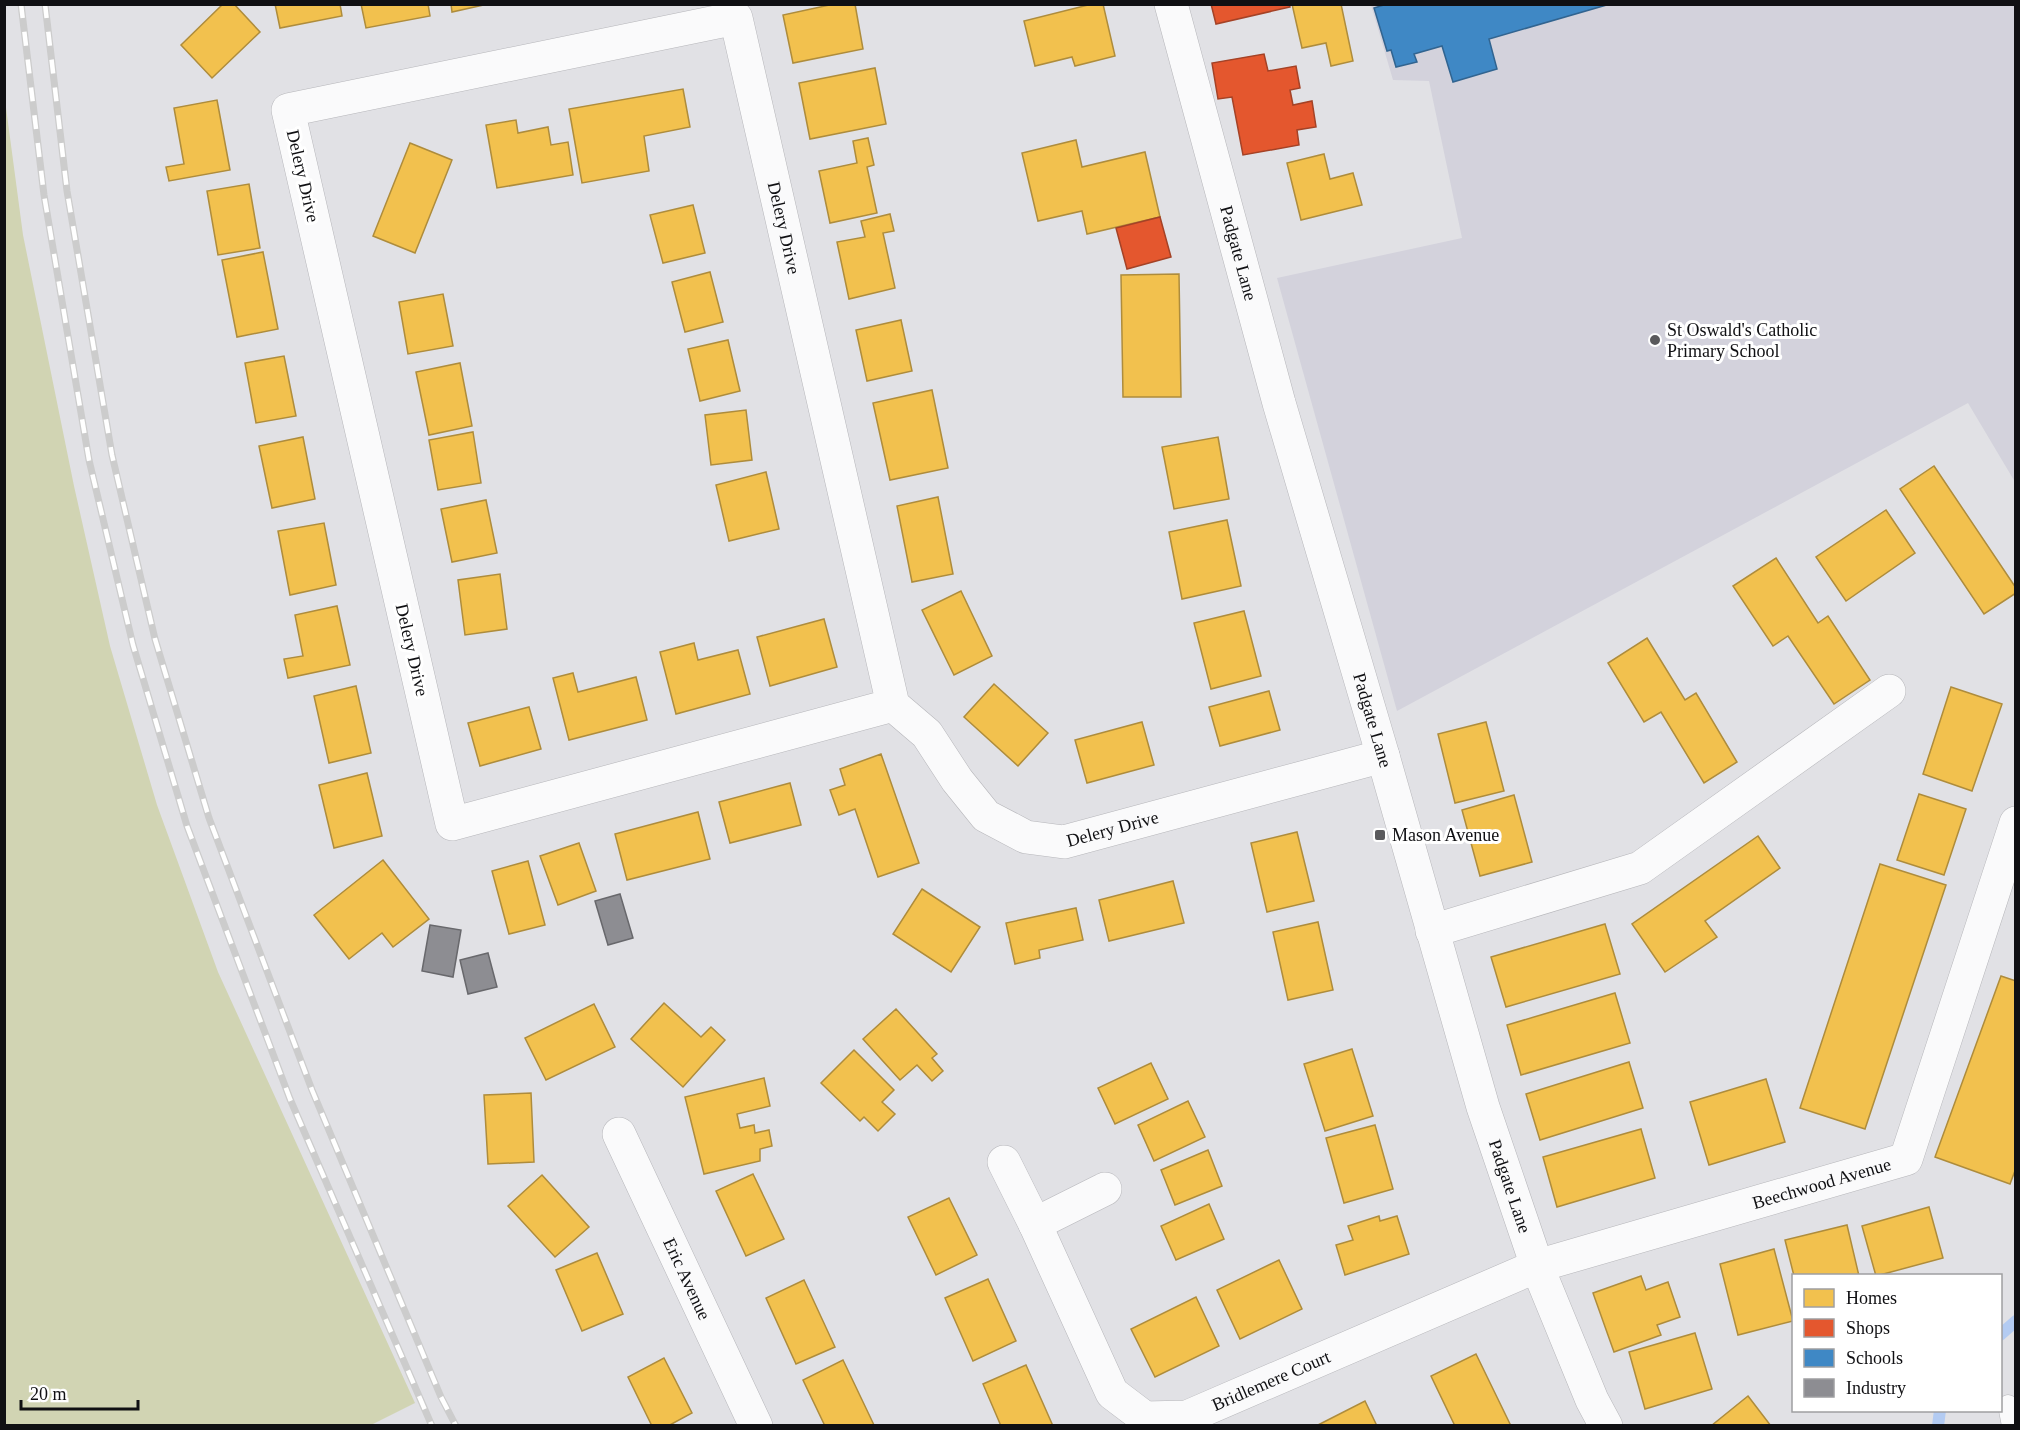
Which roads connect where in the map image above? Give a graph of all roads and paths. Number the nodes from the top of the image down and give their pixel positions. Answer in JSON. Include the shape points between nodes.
{"nodes":[{"id":1,"x":1170,"y":4,"type":"edge"},
{"id":2,"x":1889,"y":691,"type":"dead end"},
{"id":3,"x":893,"y":705,"type":"junction"},
{"id":4,"x":1383,"y":756,"type":"junction"},
{"id":5,"x":2016,"y":823,"type":"edge"},
{"id":6,"x":1432,"y":931,"type":"junction"},
{"id":7,"x":619,"y":1134,"type":"dead end"},
{"id":8,"x":1004,"y":1162,"type":"dead end"},
{"id":9,"x":1105,"y":1189,"type":"dead end"},
{"id":10,"x":1035,"y":1224,"type":"junction"},
{"id":11,"x":1537,"y":1266,"type":"junction"},
{"id":12,"x":2008,"y":1405,"type":"dead end"},
{"id":13,"x":756,"y":1425,"type":"edge"},
{"id":14,"x":1606,"y":1425,"type":"edge"},
{"id":15,"x":2012,"y":1425,"type":"edge"}],
"edges":[{"from":1,"to":4,"type":"street","name":"Padgate Lane","via":[[1279,403]]},
{"from":2,"to":6,"type":"street","via":[[1640,868]]},
{"from":3,"to":3,"type":"street","name":"Delery Drive","via":[[736,18],[288,110],[452,824]]},
{"from":3,"to":4,"type":"street","name":"Delery Drive","via":[[927,734],[986,816],[1026,837],[1064,842]]},
{"from":4,"to":6,"type":"street","name":"Padgate Lane"},
{"from":5,"to":11,"type":"street","name":"Beechwood Avenue","via":[[1906,1159]]},
{"from":6,"to":11,"type":"street","name":"Padgate Lane","via":[[1483,1107]]},
{"from":7,"to":13,"type":"street","name":"Eric Avenue"},
{"from":8,"to":10,"type":"street","name":"Bridlemere Court"},
{"from":9,"to":10,"type":"street"},
{"from":10,"to":11,"type":"street","name":"Bridlemere Court","via":[[1112,1393],[1145,1418],[1186,1417]]},
{"from":11,"to":14,"type":"street","name":"Padgate Lane"},
{"from":12,"to":15,"type":"lane"}]}
